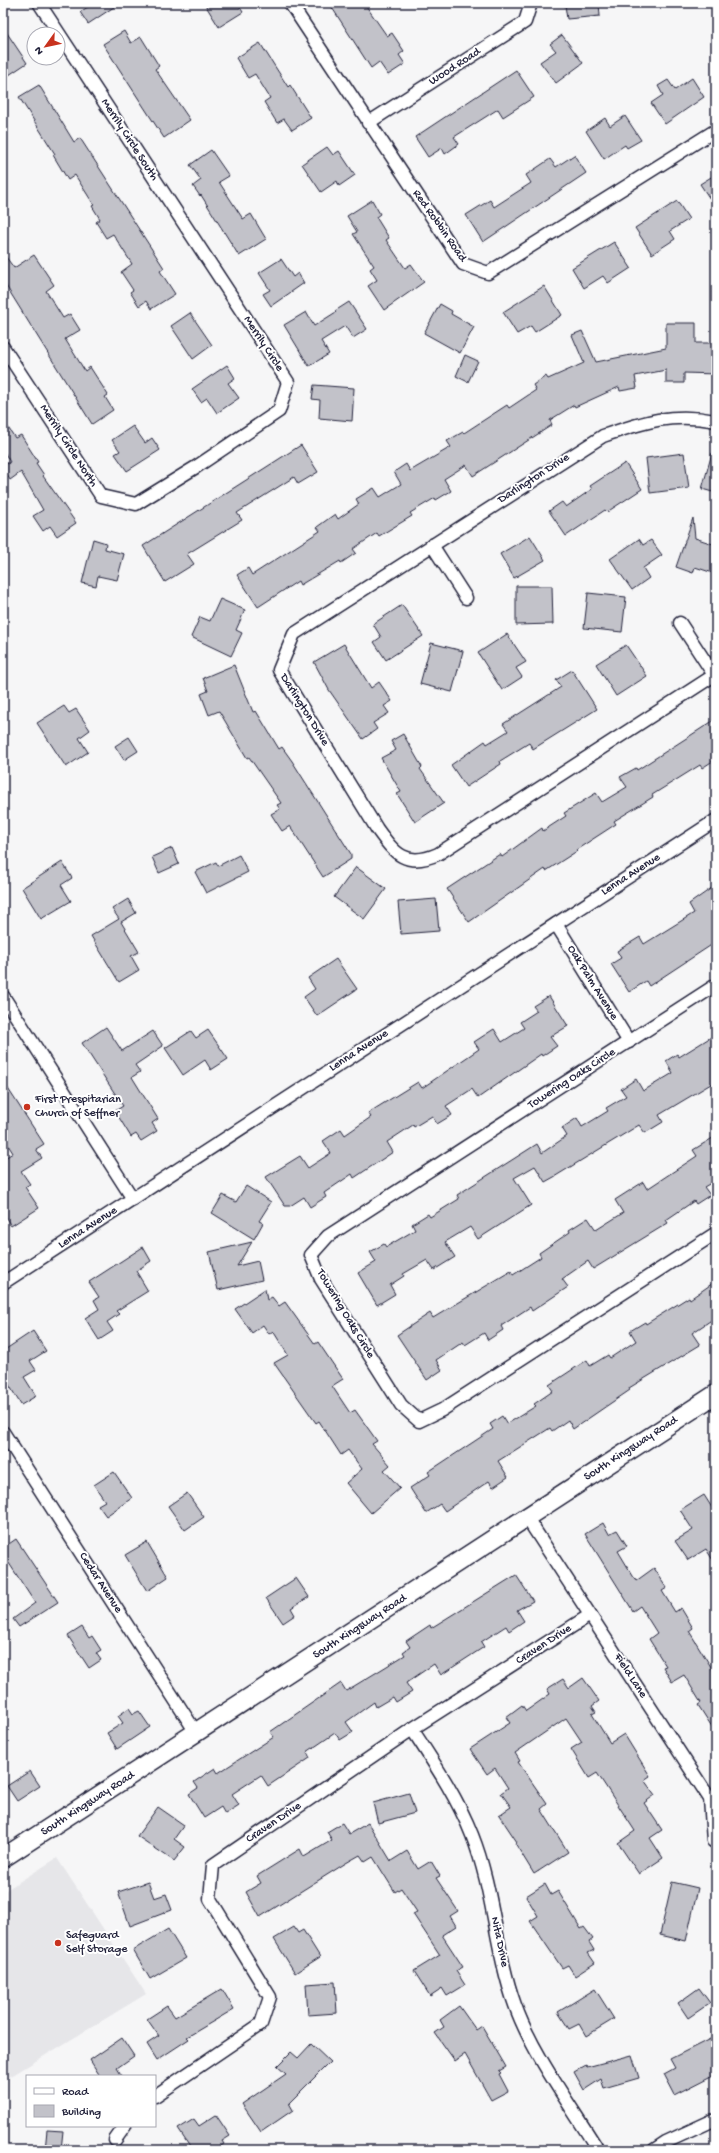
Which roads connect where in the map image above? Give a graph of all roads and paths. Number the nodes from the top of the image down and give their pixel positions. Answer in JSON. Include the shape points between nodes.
{"nodes":[{"id":1,"x":39,"y":3,"type":"edge"},
{"id":2,"x":290,"y":3,"type":"edge"},
{"id":3,"x":531,"y":3,"type":"edge"},
{"id":4,"x":368,"y":123,"type":"junction"},
{"id":5,"x":716,"y":130,"type":"edge"},
{"id":6,"x":220,"y":278,"type":"joint"},
{"id":7,"x":3,"y":347,"type":"edge"},
{"id":8,"x":716,"y":421,"type":"edge"},
{"id":9,"x":196,"y":467,"type":"joint"},
{"id":10,"x":432,"y":545,"type":"junction"},
{"id":11,"x":466,"y":598,"type":"dead end"},
{"id":12,"x":680,"y":623,"type":"dead end"},
{"id":13,"x":715,"y":674,"type":"edge"},
{"id":14,"x":716,"y":820,"type":"edge"},
{"id":15,"x":556,"y":924,"type":"junction"},
{"id":16,"x":716,"y":985,"type":"edge"},
{"id":17,"x":3,"y":996,"type":"edge"},
{"id":18,"x":629,"y":1042,"type":"junction"},
{"id":19,"x":133,"y":1199,"type":"junction"},
{"id":20,"x":716,"y":1233,"type":"edge"},
{"id":21,"x":3,"y":1283,"type":"edge"},
{"id":22,"x":716,"y":1394,"type":"edge"},
{"id":23,"x":3,"y":1432,"type":"edge"},
{"id":24,"x":527,"y":1518,"type":"junction"},
{"id":25,"x":590,"y":1615,"type":"junction"},
{"id":26,"x":412,"y":1729,"type":"junction"},
{"id":27,"x":197,"y":1734,"type":"junction"},
{"id":28,"x":713,"y":1841,"type":"dead end"},
{"id":29,"x":3,"y":1858,"type":"edge"},
{"id":30,"x":156,"y":2095,"type":"edge"},
{"id":31,"x":716,"y":2119,"type":"edge"},
{"id":32,"x":124,"y":2127,"type":"edge"},
{"id":33,"x":115,"y":2140,"type":"dead end"},
{"id":34,"x":598,"y":2150,"type":"edge"},
{"id":35,"x":654,"y":2150,"type":"edge"}],
"edges":[{"from":1,"to":6,"type":"street","name":"Merrily Circle South"},
{"from":2,"to":4,"type":"street","name":"Red Robbin Road"},
{"from":3,"to":4,"type":"street","name":"Wood Road","via":[[525,22]]},
{"from":4,"to":5,"type":"street","name":"Red Robbin Road","via":[[463,264],[488,273]]},
{"from":6,"to":9,"type":"street","name":"Merrily Circle","via":[[288,382],[279,411]]},
{"from":7,"to":9,"type":"street","name":"Merrily Circle North","via":[[101,496],[136,504]]},
{"from":8,"to":10,"type":"street","name":"Darlington Drive","via":[[694,416],[649,420],[603,436]]},
{"from":10,"to":11,"type":"street"},
{"from":10,"to":13,"type":"street","name":"Darlington Drive","via":[[294,634],[279,670],[377,829],[389,845],[405,858],[426,860],[438,854]]},
{"from":12,"to":13,"type":"street"},
{"from":14,"to":15,"type":"street","name":"Lenna Avenue"},
{"from":15,"to":18,"type":"street","name":"Oak Palm Avenue"},
{"from":15,"to":19,"type":"street","name":"Lenna Avenue"},
{"from":16,"to":18,"type":"street","name":"Towering Oaks Circle"},
{"from":17,"to":19,"type":"street"},
{"from":18,"to":20,"type":"street","name":"Towering Oaks Circle","via":[[328,1236],[311,1255],[321,1279],[401,1405],[419,1421],[449,1406]]},
{"from":19,"to":21,"type":"street","name":"Lenna Avenue"},
{"from":22,"to":24,"type":"street","name":"South Kingsway Road"},
{"from":23,"to":27,"type":"street","name":"Cedar Avenue"},
{"from":24,"to":25,"type":"street","name":"Field Lane"},
{"from":24,"to":27,"type":"street","name":"South Kingsway Road"},
{"from":25,"to":26,"type":"street","name":"Craven Drive"},
{"from":25,"to":28,"type":"street","name":"Field Lane","via":[[710,1799]]},
{"from":26,"to":30,"type":"street","name":"Craven Drive","via":[[213,1865],[210,1898],[270,1997],[261,2024]]},
{"from":26,"to":34,"type":"street","name":"Nita Drive","via":[[450,1788],[472,1835],[485,1878],[502,1963],[515,2006],[533,2045]]},
{"from":27,"to":29,"type":"street","name":"South Kingsway Road"},
{"from":31,"to":35,"type":"street"},
{"from":32,"to":33,"type":"street"}]}
